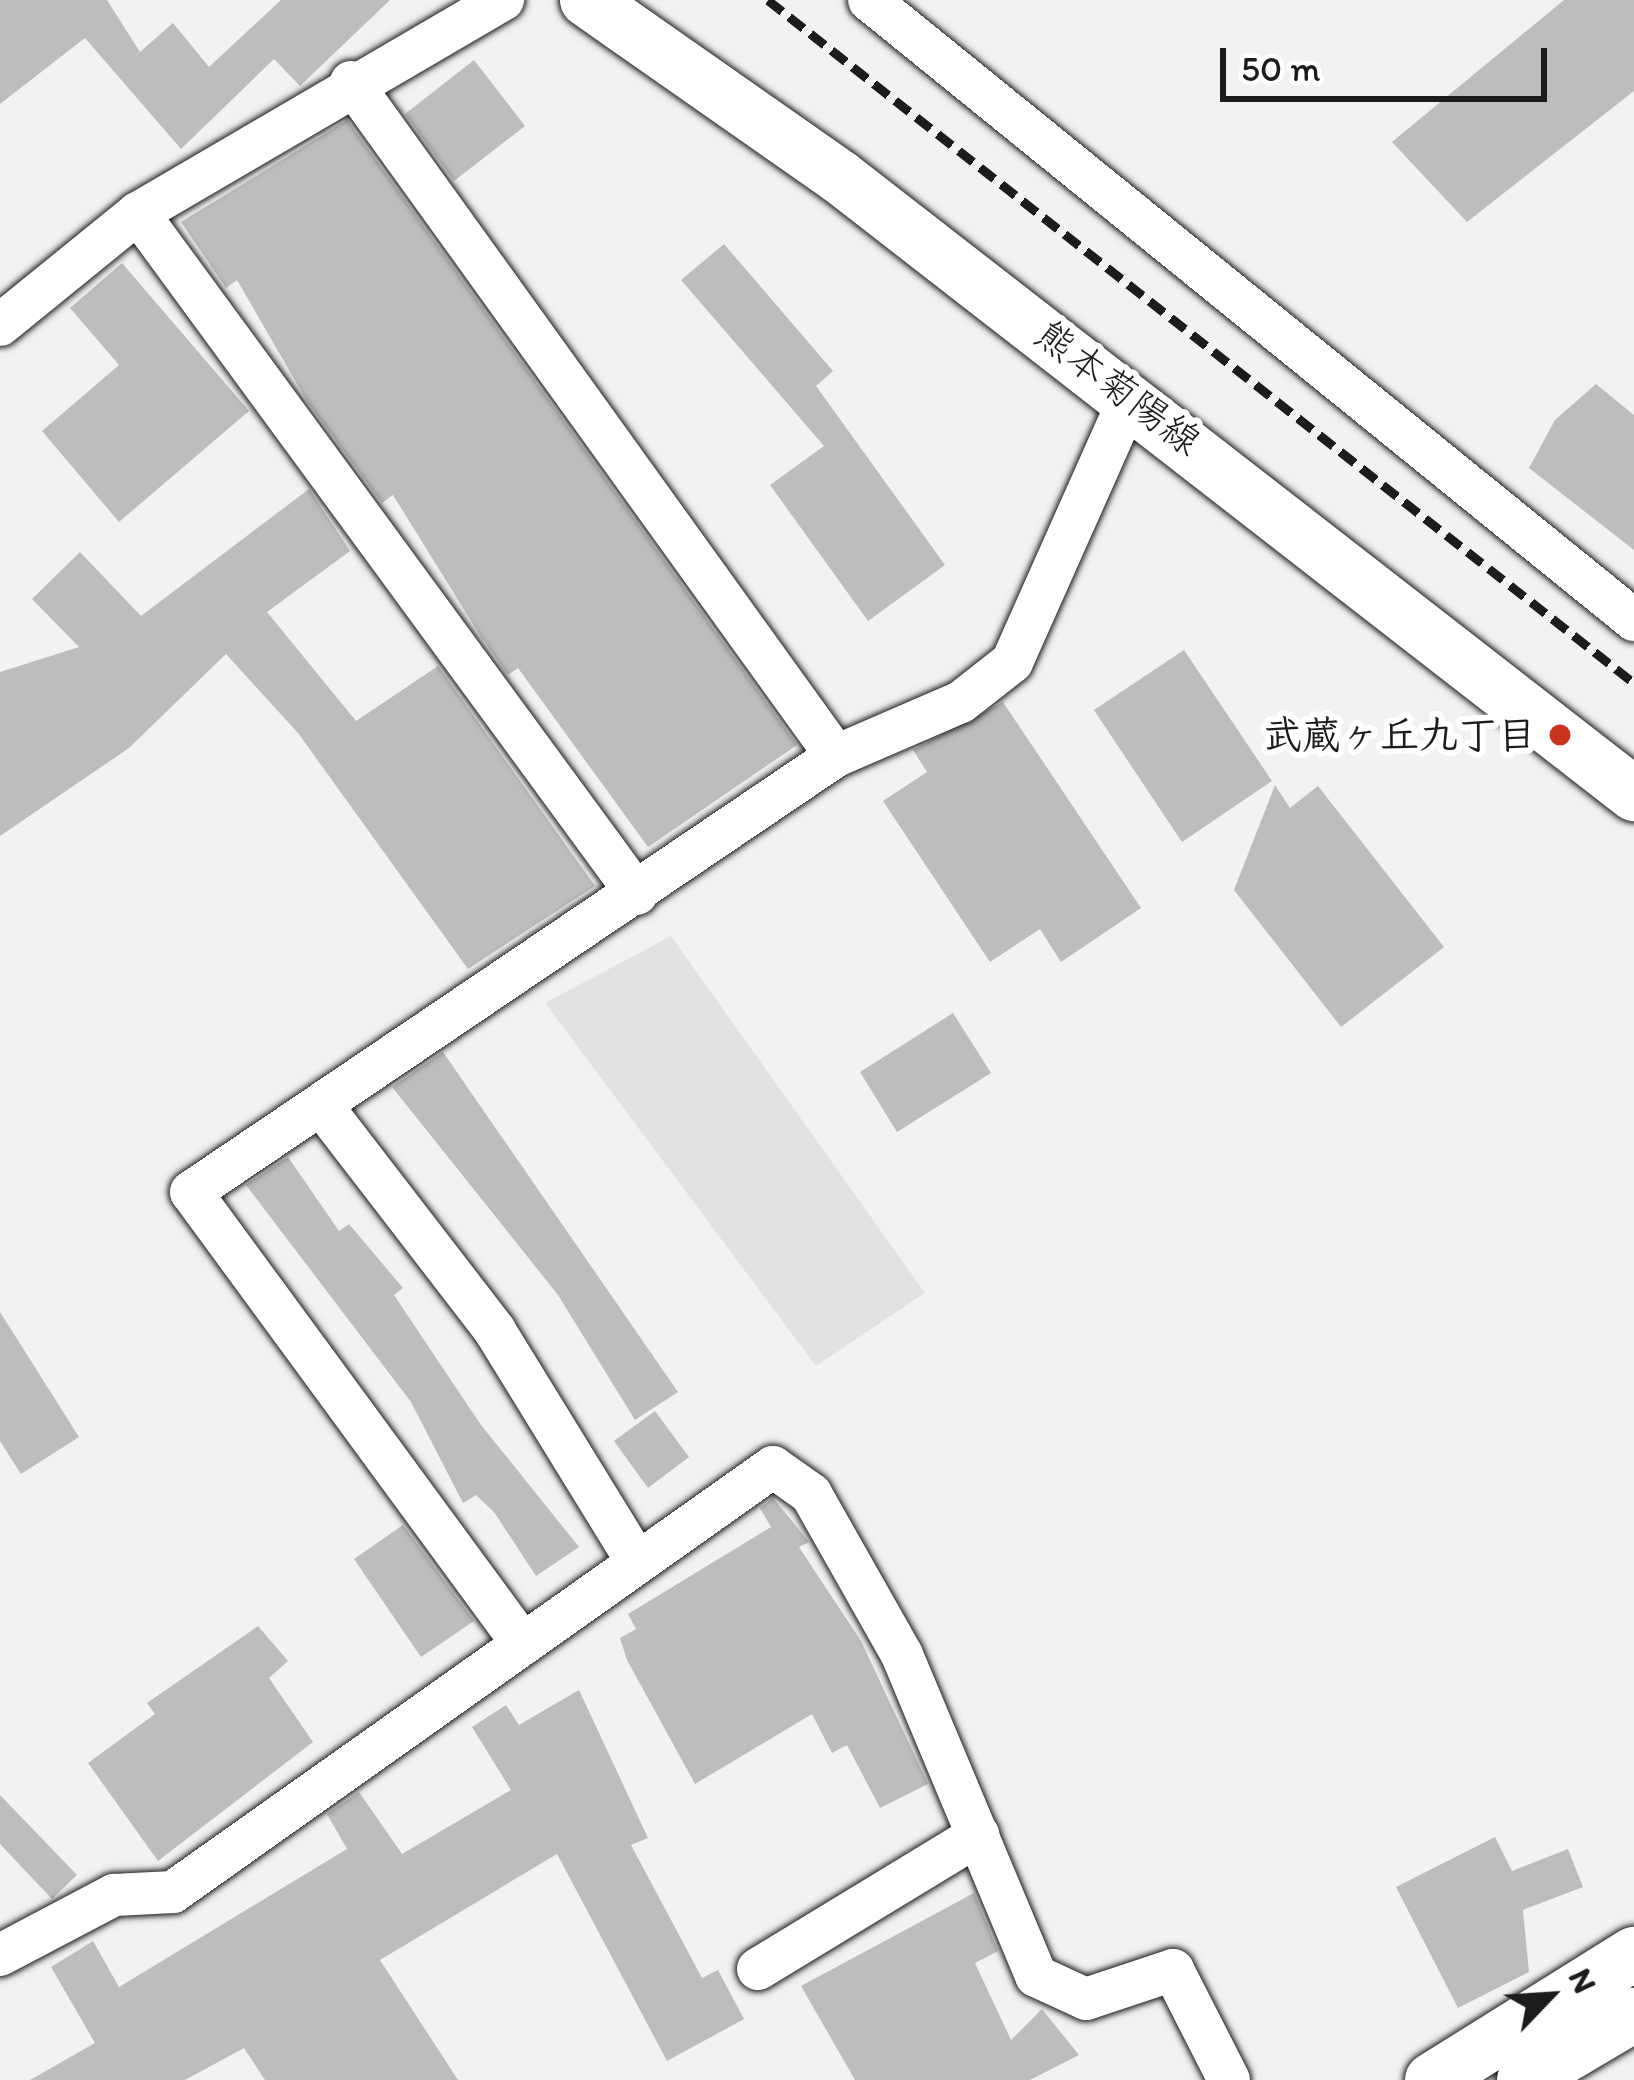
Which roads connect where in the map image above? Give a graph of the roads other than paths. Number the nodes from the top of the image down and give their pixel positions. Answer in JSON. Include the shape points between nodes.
{"nodes":[{"id":1,"x":503,"y":0,"type":"edge"},
{"id":2,"x":587,"y":0,"type":"edge"},
{"id":3,"x":869,"y":0,"type":"edge"},
{"id":4,"x":351,"y":82,"type":"junction"},
{"id":5,"x":138,"y":213,"type":"junction"},
{"id":6,"x":0,"y":326,"type":"edge"},
{"id":7,"x":1130,"y":397,"type":"junction"},
{"id":8,"x":1634,"y":620,"type":"edge"},
{"id":9,"x":836,"y":756,"type":"junction"},
{"id":10,"x":1634,"y":794,"type":"edge"},
{"id":11,"x":637,"y":894,"type":"junction"},
{"id":12,"x":322,"y":1106,"type":"junction"},
{"id":13,"x":634,"y":1557,"type":"junction"},
{"id":14,"x":519,"y":1639,"type":"junction"},
{"id":15,"x":978,"y":1835,"type":"junction"},
{"id":16,"x":1634,"y":1954,"type":"edge"},
{"id":17,"x":0,"y":1955,"type":"edge"},
{"id":18,"x":758,"y":1969,"type":"dead end"},
{"id":19,"x":1634,"y":2014,"type":"edge"},
{"id":20,"x":1228,"y":2080,"type":"edge"},
{"id":21,"x":1432,"y":2080,"type":"edge"},
{"id":22,"x":1524,"y":2080,"type":"edge"}],
"edges":[{"from":1,"to":4,"type":"street"},
{"from":2,"to":7,"type":"main road","name":"熊本菊陽線"},
{"from":3,"to":8,"type":"street"},
{"from":4,"to":5,"type":"street"},
{"from":4,"to":9,"type":"street"},
{"from":5,"to":6,"type":"street"},
{"from":5,"to":11,"type":"street"},
{"from":7,"to":9,"type":"street","via":[[1012,662],[961,702]]},
{"from":7,"to":10,"type":"main road","name":"熊本菊陽線"},
{"from":9,"to":11,"type":"street"},
{"from":11,"to":12,"type":"street"},
{"from":12,"to":13,"type":"street","via":[[495,1331]]},
{"from":12,"to":14,"type":"street","via":[[191,1192]]},
{"from":13,"to":14,"type":"street"},
{"from":13,"to":15,"type":"street","via":[[773,1467],[788,1469],[902,1655]]},
{"from":14,"to":17,"type":"street","via":[[173,1892],[114,1895]]},
{"from":15,"to":18,"type":"street"},
{"from":15,"to":20,"type":"street","via":[[1036,1976],[1086,1999],[1173,1970]]},
{"from":16,"to":21,"type":"main road"},
{"from":19,"to":22,"type":"main road"}]}
